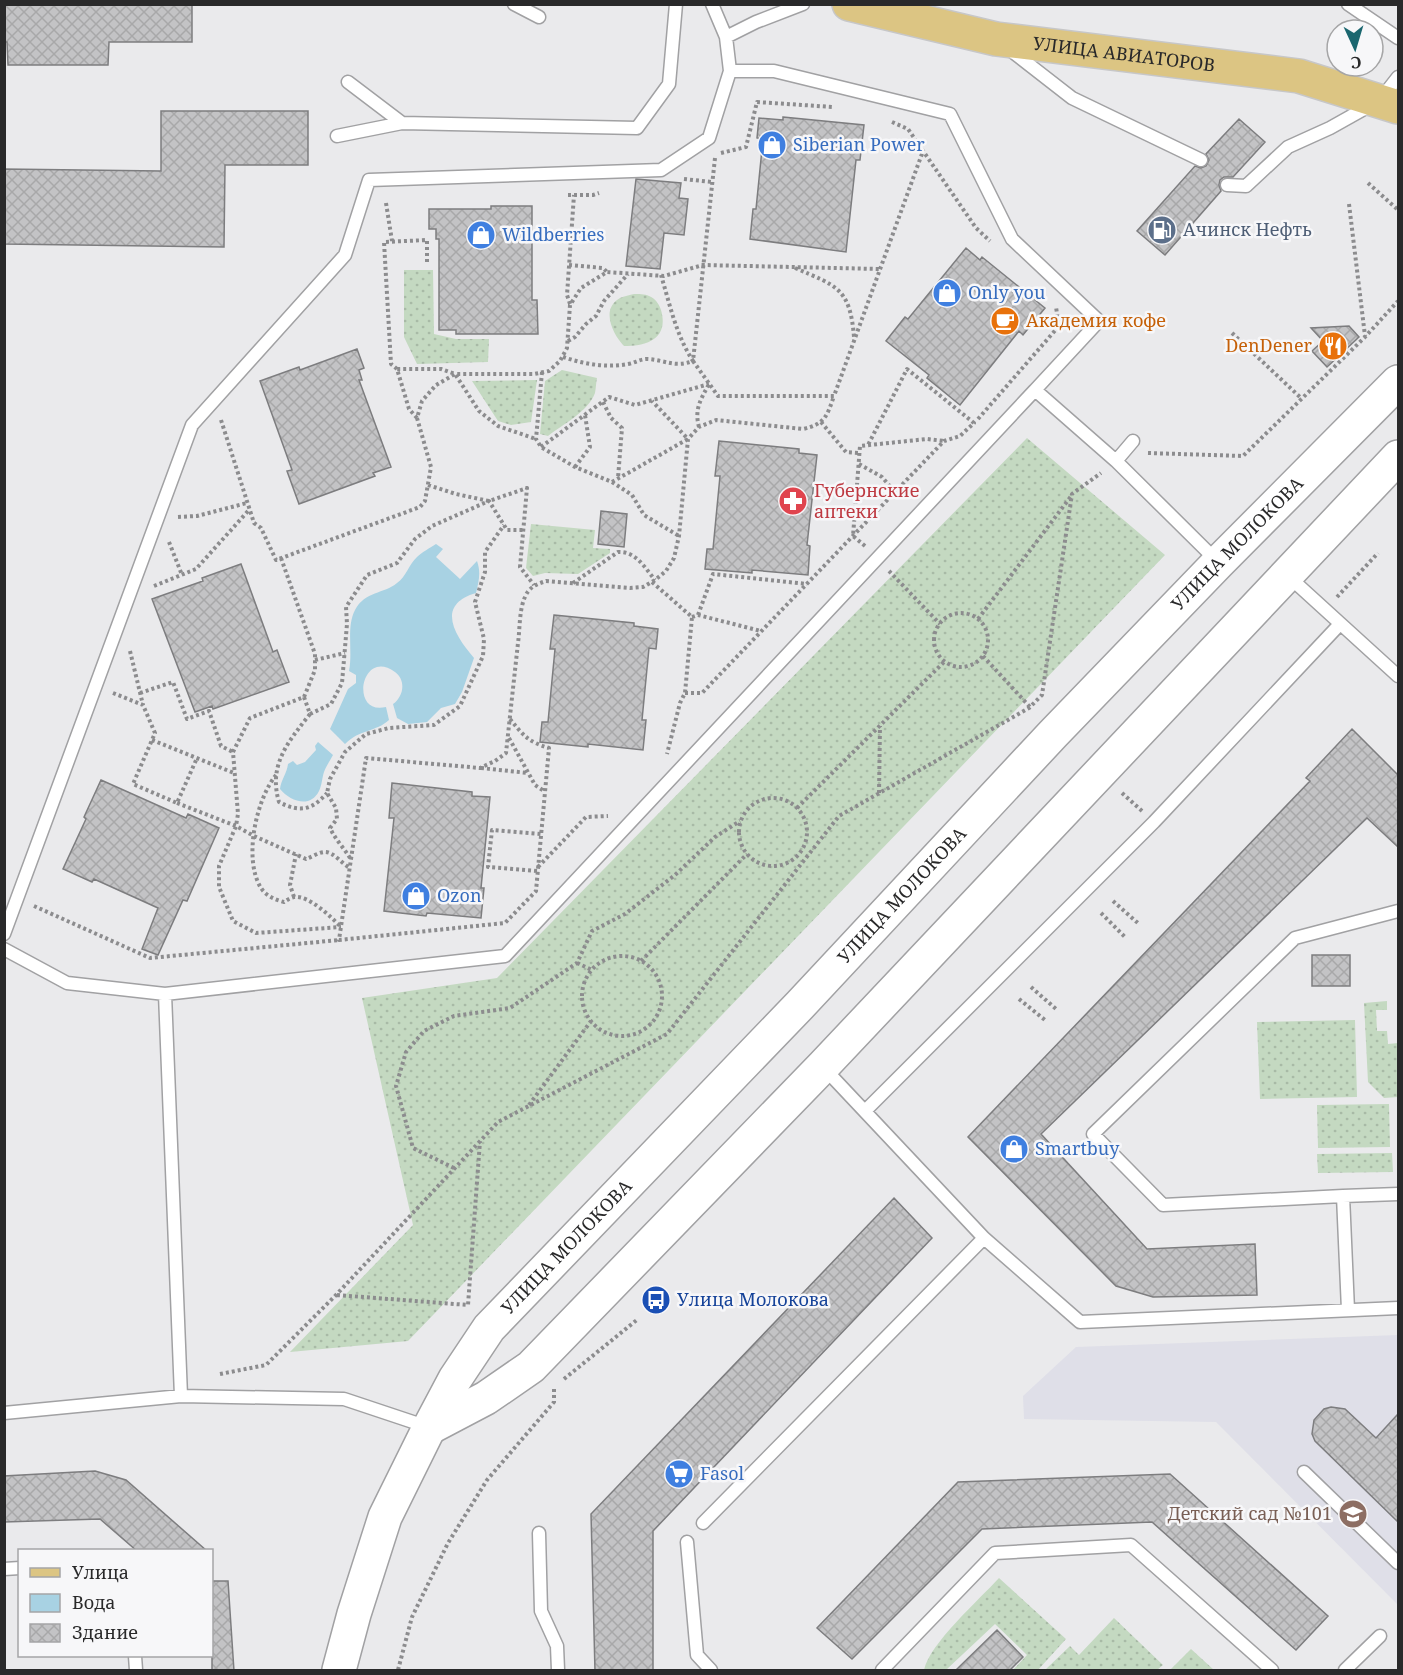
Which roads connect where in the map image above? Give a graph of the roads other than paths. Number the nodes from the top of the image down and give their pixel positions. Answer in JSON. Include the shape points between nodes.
{"nodes":[{"id":1,"x":514,"y":4,"type":"edge"},
{"id":2,"x":676,"y":4,"type":"edge"},
{"id":3,"x":712,"y":4,"type":"edge"},
{"id":4,"x":803,"y":4,"type":"edge"},
{"id":5,"x":849,"y":4,"type":"edge"},
{"id":6,"x":1348,"y":4,"type":"edge"},
{"id":7,"x":539,"y":17,"type":"dead end"},
{"id":8,"x":726,"y":37,"type":"junction"},
{"id":9,"x":1398,"y":38,"type":"edge"},
{"id":10,"x":996,"y":39,"type":"junction"},
{"id":11,"x":730,"y":71,"type":"junction"},
{"id":12,"x":348,"y":82,"type":"dead end"},
{"id":13,"x":1392,"y":94,"type":"edge"},
{"id":14,"x":402,"y":123,"type":"junction"},
{"id":15,"x":337,"y":136,"type":"dead end"},
{"id":16,"x":1201,"y":160,"type":"dead end"},
{"id":17,"x":1227,"y":185,"type":"dead end"},
{"id":18,"x":1398,"y":381,"type":"edge"},
{"id":19,"x":1035,"y":390,"type":"junction"},
{"id":20,"x":1133,"y":441,"type":"dead end"},
{"id":21,"x":1120,"y":457,"type":"junction"},
{"id":22,"x":1398,"y":457,"type":"edge"},
{"id":23,"x":1218,"y":563,"type":"junction"},
{"id":24,"x":1286,"y":574,"type":"junction"},
{"id":25,"x":1341,"y":624,"type":"junction"},
{"id":26,"x":1398,"y":676,"type":"edge"},
{"id":27,"x":1398,"y":911,"type":"edge"},
{"id":28,"x":4,"y":934,"type":"edge"},
{"id":29,"x":4,"y":949,"type":"edge"},
{"id":30,"x":165,"y":994,"type":"junction"},
{"id":31,"x":823,"y":1066,"type":"junction"},
{"id":32,"x":865,"y":1111,"type":"junction"},
{"id":33,"x":1398,"y":1194,"type":"edge"},
{"id":34,"x":1344,"y":1196,"type":"junction"},
{"id":35,"x":984,"y":1238,"type":"junction"},
{"id":36,"x":1398,"y":1308,"type":"edge"},
{"id":37,"x":1348,"y":1310,"type":"junction"},
{"id":38,"x":181,"y":1396,"type":"junction"},
{"id":39,"x":4,"y":1413,"type":"edge"},
{"id":40,"x":429,"y":1428,"type":"junction"},
{"id":41,"x":1304,"y":1472,"type":"dead end"},
{"id":42,"x":703,"y":1522,"type":"dead end"},
{"id":43,"x":539,"y":1533,"type":"dead end"},
{"id":44,"x":687,"y":1542,"type":"dead end"},
{"id":45,"x":1398,"y":1563,"type":"edge"},
{"id":46,"x":1380,"y":1636,"type":"dead end"},
{"id":47,"x":339,"y":1671,"type":"edge"},
{"id":48,"x":558,"y":1671,"type":"edge"},
{"id":49,"x":711,"y":1671,"type":"edge"},
{"id":50,"x":882,"y":1671,"type":"edge"},
{"id":51,"x":1272,"y":1671,"type":"edge"},
{"id":52,"x":1345,"y":1671,"type":"edge"}],
"edges":[{"from":1,"to":7,"type":"lane"},
{"from":2,"to":14,"type":"lane","via":[[669,84],[637,128]]},
{"from":3,"to":8,"type":"lane"},
{"from":4,"to":8,"type":"lane"},
{"from":5,"to":10,"type":"main road","name":"УЛИЦА АВИАТОРОВ"},
{"from":6,"to":9,"type":"lane"},
{"from":8,"to":11,"type":"lane"},
{"from":10,"to":13,"type":"main road","name":"УЛИЦА АВИАТОРОВ","via":[[1299,76]]},
{"from":10,"to":16,"type":"lane","via":[[1072,98]]},
{"from":11,"to":19,"type":"lane","via":[[774,71],[950,114],[1012,239],[1099,321]]},
{"from":11,"to":28,"type":"lane","via":[[709,138],[658,175],[632,170],[369,180],[345,255],[192,425]]},
{"from":12,"to":14,"type":"lane"},
{"from":13,"to":17,"type":"lane","via":[[1288,147],[1246,186]]},
{"from":14,"to":15,"type":"lane"},
{"from":18,"to":23,"type":"street","name":"УЛИЦА МОЛОКОВА"},
{"from":19,"to":21,"type":"lane"},
{"from":19,"to":30,"type":"lane","via":[[505,956]]},
{"from":20,"to":21,"type":"lane"},
{"from":21,"to":23,"type":"lane"},
{"from":22,"to":24,"type":"street"},
{"from":23,"to":40,"type":"street","name":"УЛИЦА МОЛОКОВА","via":[[489,1328]]},
{"from":24,"to":25,"type":"lane"},
{"from":24,"to":31,"type":"street"},
{"from":25,"to":26,"type":"lane"},
{"from":25,"to":32,"type":"lane","via":[[1154,822]]},
{"from":27,"to":34,"type":"lane","via":[[1295,938],[1093,1134],[1163,1205]]},
{"from":29,"to":30,"type":"lane","via":[[67,983]]},
{"from":30,"to":38,"type":"lane"},
{"from":31,"to":32,"type":"lane"},
{"from":31,"to":40,"type":"street","via":[[531,1367],[486,1398]]},
{"from":32,"to":35,"type":"lane"},
{"from":33,"to":34,"type":"lane"},
{"from":34,"to":37,"type":"lane"},
{"from":35,"to":37,"type":"lane","via":[[1080,1322]]},
{"from":35,"to":42,"type":"lane"},
{"from":36,"to":37,"type":"lane"},
{"from":38,"to":39,"type":"lane"},
{"from":38,"to":40,"type":"lane","via":[[344,1400]]},
{"from":40,"to":47,"type":"street","name":"УЛИЦА МОЛОКОВА","via":[[385,1517]]},
{"from":41,"to":45,"type":"lane"},
{"from":43,"to":48,"type":"lane","via":[[541,1611],[557,1646]]},
{"from":44,"to":49,"type":"lane","via":[[697,1655]]},
{"from":46,"to":52,"type":"lane"},
{"from":50,"to":51,"type":"lane","via":[[995,1553],[1131,1545]]}]}
